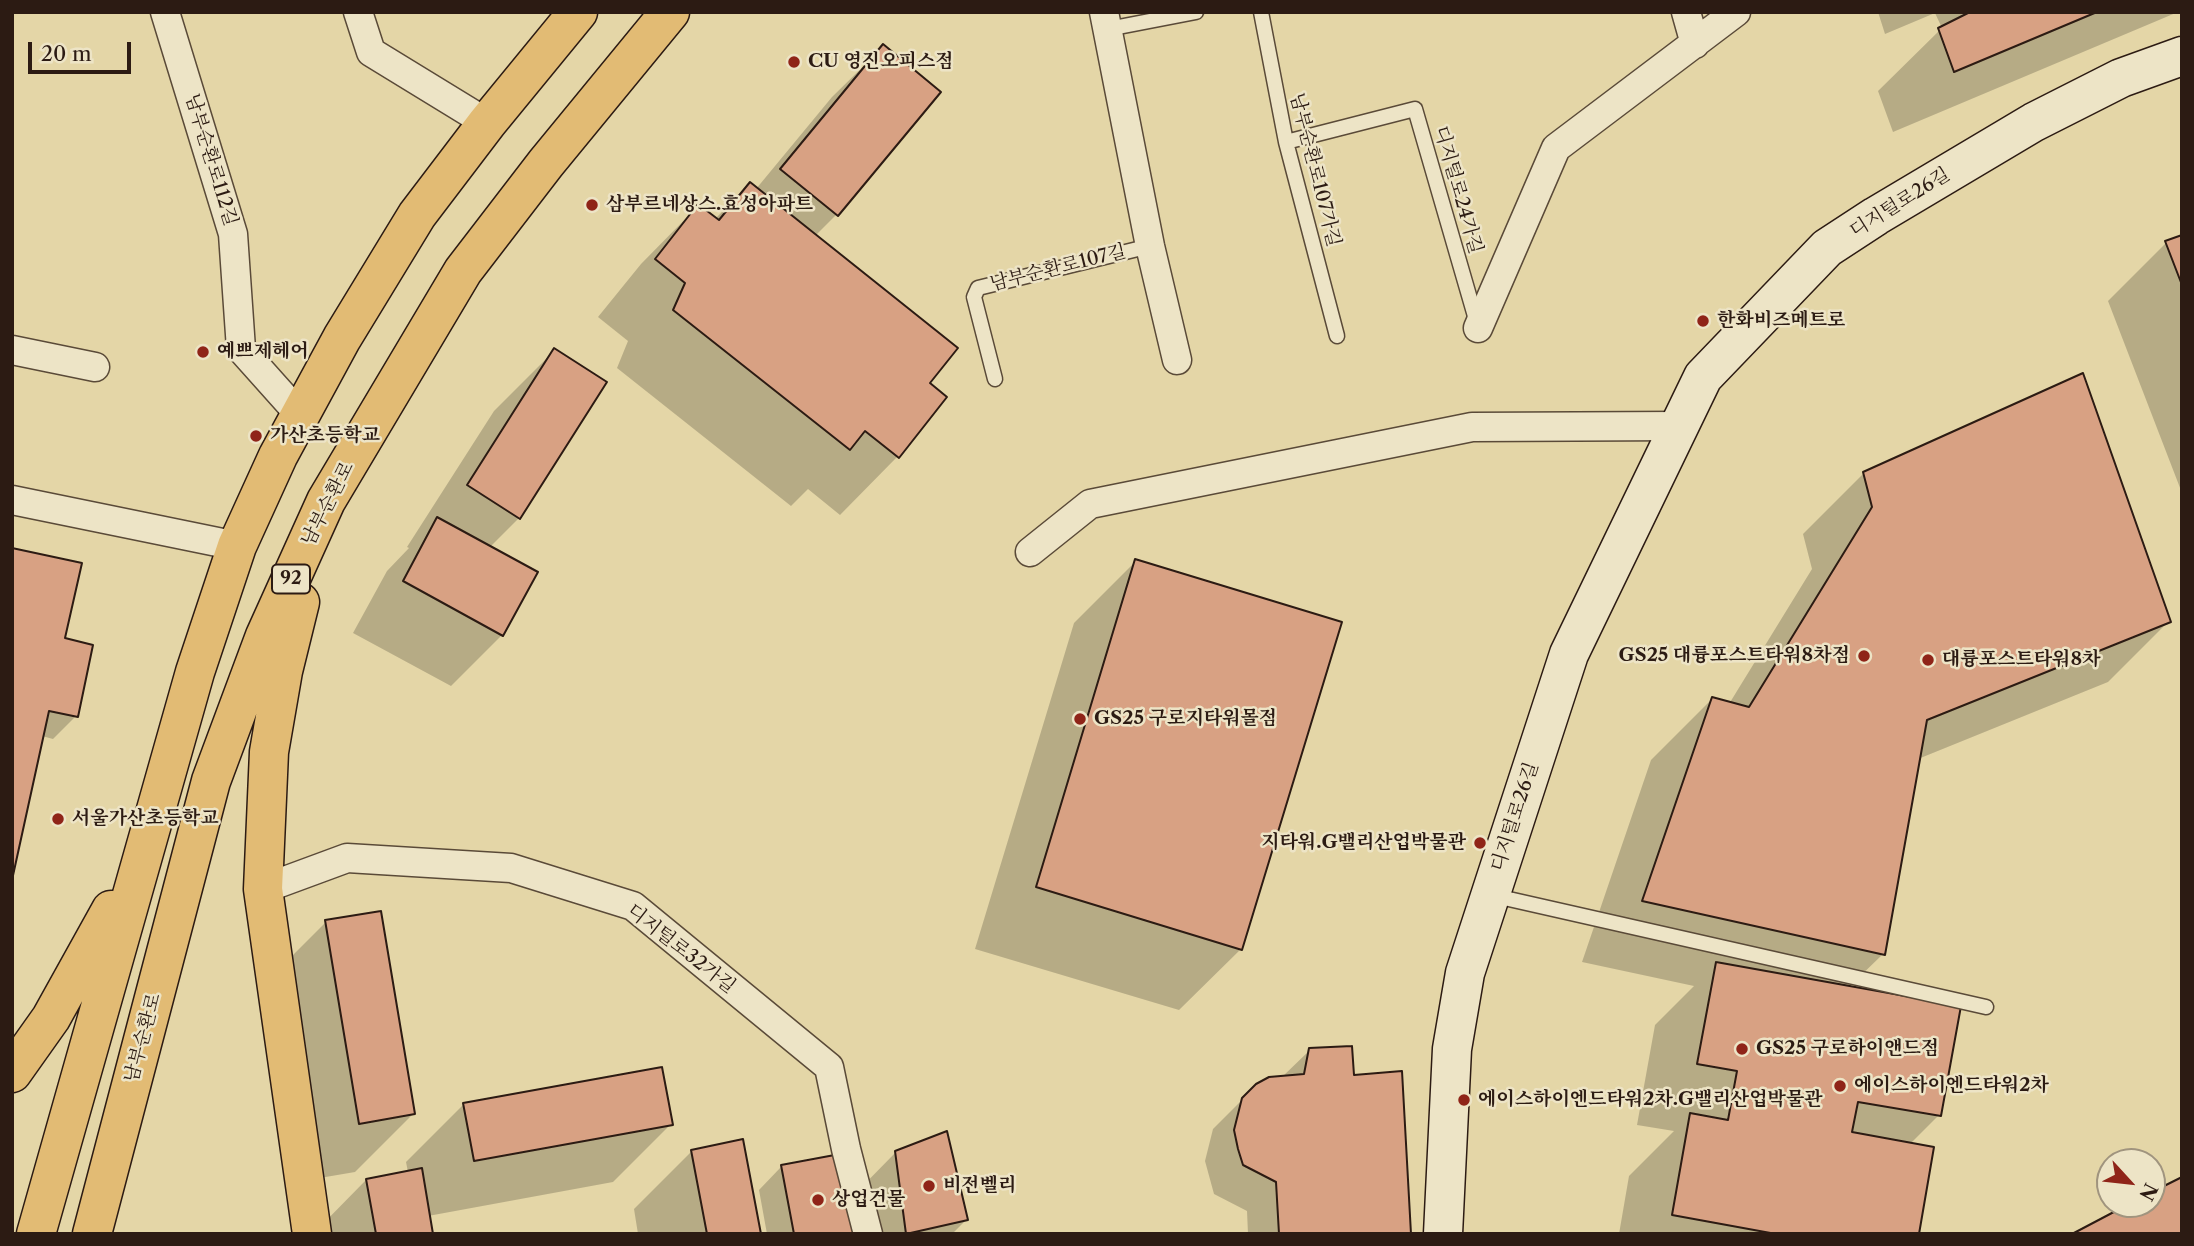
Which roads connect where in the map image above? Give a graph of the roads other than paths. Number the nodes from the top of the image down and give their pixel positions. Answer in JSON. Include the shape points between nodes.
{"nodes":[{"id":1,"x":165,"y":12,"type":"edge"},
{"id":2,"x":358,"y":12,"type":"edge"},
{"id":3,"x":578,"y":12,"type":"edge"},
{"id":4,"x":670,"y":12,"type":"edge"},
{"id":5,"x":1196,"y":12,"type":"edge"},
{"id":6,"x":1261,"y":12,"type":"edge"},
{"id":7,"x":1686,"y":12,"type":"edge"},
{"id":8,"x":1736,"y":12,"type":"edge"},
{"id":9,"x":1106,"y":20,"type":"edge"},
{"id":10,"x":1695,"y":44,"type":"junction"},
{"id":11,"x":2182,"y":57,"type":"edge"},
{"id":12,"x":487,"y":123,"type":"junction"},
{"id":13,"x":1286,"y":142,"type":"junction"},
{"id":14,"x":1150,"y":246,"type":"junction"},
{"id":15,"x":1478,"y":328,"type":"joint"},
{"id":16,"x":1337,"y":336,"type":"dead end"},
{"id":17,"x":12,"y":350,"type":"edge"},
{"id":18,"x":1177,"y":360,"type":"dead end"},
{"id":19,"x":95,"y":368,"type":"dead end"},
{"id":20,"x":995,"y":379,"type":"dead end"},
{"id":21,"x":300,"y":415,"type":"junction"},
{"id":22,"x":1680,"y":425,"type":"junction"},
{"id":23,"x":12,"y":500,"type":"edge"},
{"id":24,"x":326,"y":501,"type":"junction"},
{"id":25,"x":237,"y":546,"type":"junction"},
{"id":26,"x":1030,"y":552,"type":"dead end"},
{"id":27,"x":142,"y":853,"type":"junction"},
{"id":28,"x":263,"y":889,"type":"junction"},
{"id":29,"x":1490,"y":895,"type":"junction"},
{"id":30,"x":1986,"y":1007,"type":"dead end"},
{"id":31,"x":12,"y":1073,"type":"edge"},
{"id":32,"x":36,"y":1234,"type":"edge"},
{"id":33,"x":92,"y":1234,"type":"edge"},
{"id":34,"x":312,"y":1234,"type":"edge"},
{"id":35,"x":868,"y":1234,"type":"edge"},
{"id":36,"x":1443,"y":1234,"type":"edge"}],
"edges":[{"from":1,"to":21,"type":"street","name":"남부순환로112길","via":[[233,234],[241,349]]},
{"from":2,"to":12,"type":"street","via":[[370,52]]},
{"from":3,"to":12,"type":"main road"},
{"from":4,"to":24,"type":"main road","name":"남부순환로","number":"92","via":[[463,271]]},
{"from":5,"to":9,"type":"lane"},
{"from":6,"to":13,"type":"lane","name":"남부순환로107가길"},
{"from":7,"to":10,"type":"street"},
{"from":8,"to":10,"type":"street"},
{"from":9,"to":14,"type":"street","name":"남부순환로107길"},
{"from":10,"to":15,"type":"street","via":[[1556,148]]},
{"from":11,"to":22,"type":"street","name":"디지털로26길","via":[[2121,78],[2034,122],[1827,248],[1703,377]]},
{"from":12,"to":21,"type":"main road","via":[[417,215]]},
{"from":13,"to":15,"type":"lane","name":"디지털로24가길","via":[[1415,109]]},
{"from":13,"to":16,"type":"lane","name":"남부순환로107가길"},
{"from":14,"to":18,"type":"street","name":"남부순환로107길"},
{"from":14,"to":20,"type":"lane","name":"남부순환로107길","via":[[978,288],[974,297]]},
{"from":17,"to":19,"type":"street"},
{"from":21,"to":25,"type":"main road"},
{"from":22,"to":26,"type":"street","via":[[1459,429],[1090,504]]},
{"from":22,"to":29,"type":"street","name":"디지털로26길","via":[[1569,654]]},
{"from":23,"to":25,"type":"street"},
{"from":24,"to":28,"type":"main road","via":[[283,671],[269,752]]},
{"from":24,"to":33,"type":"main road","name":"남부순환로","number":"92","via":[[265,636],[211,781]]},
{"from":25,"to":27,"type":"main road"},
{"from":27,"to":31,"type":"main road","via":[[51,1018]]},
{"from":27,"to":32,"type":"main road"},
{"from":28,"to":34,"type":"main road"},
{"from":28,"to":35,"type":"street","name":"디지털로32가길","via":[[347,858],[511,867],[633,906],[829,1067]]},
{"from":29,"to":30,"type":"lane"},
{"from":29,"to":36,"type":"street","name":"디지털로26길","via":[[1465,973],[1452,1049]]}]}
